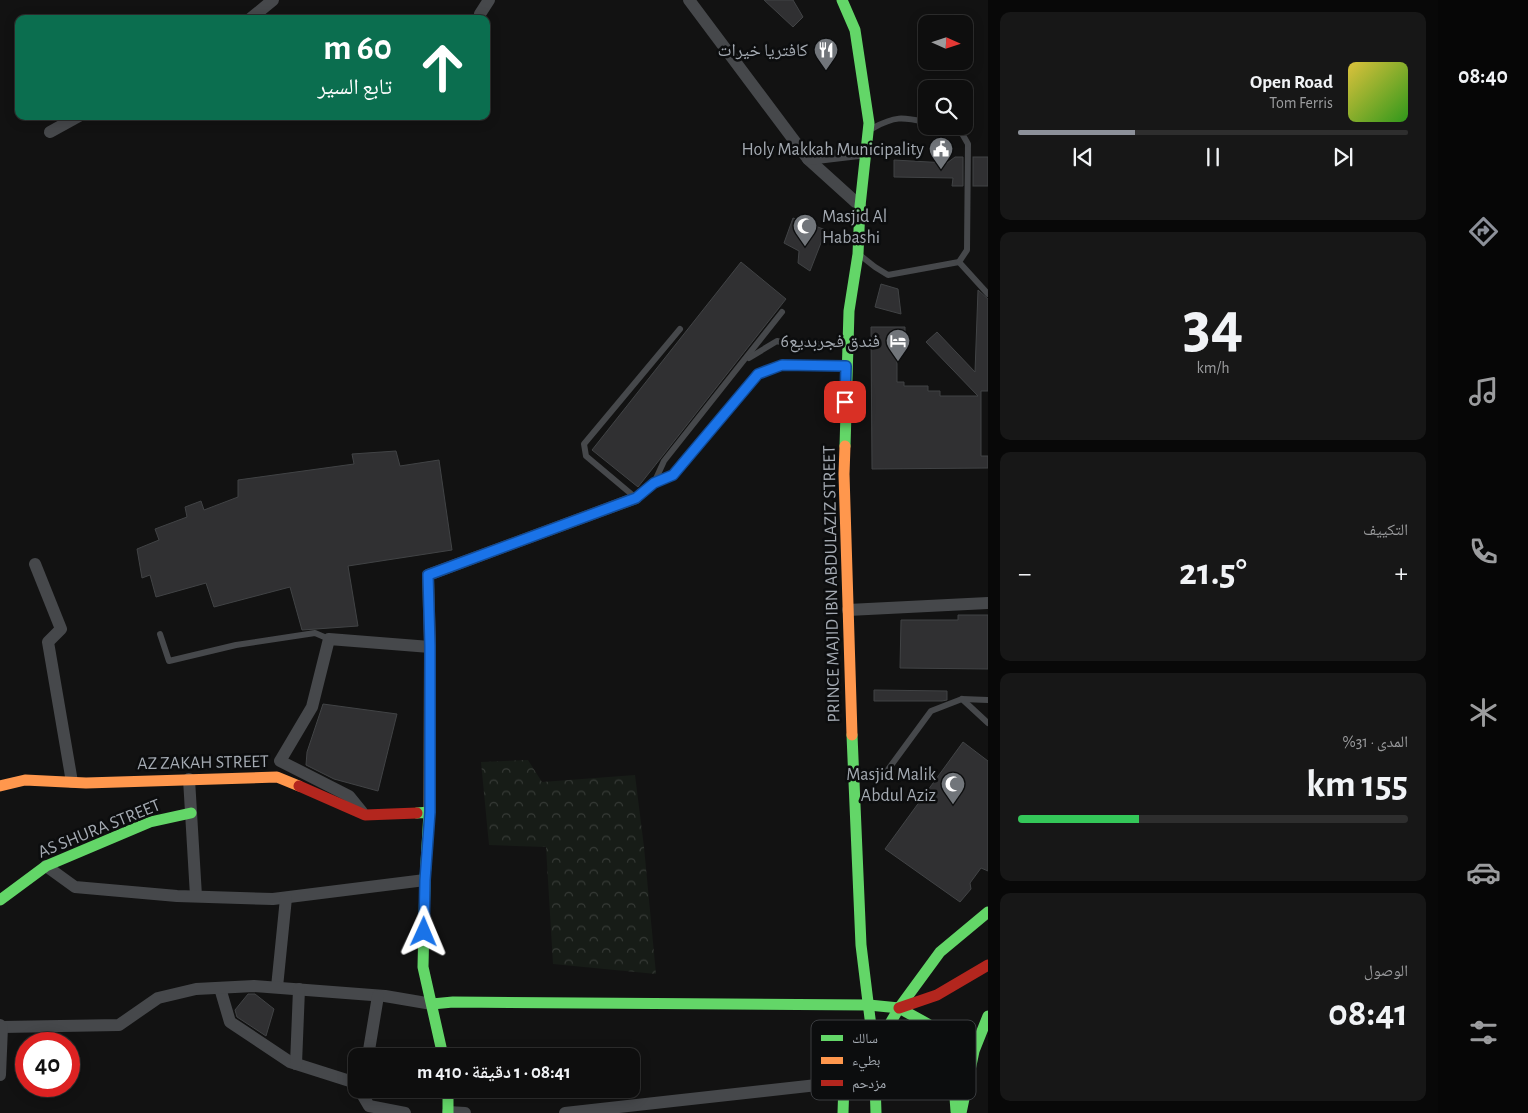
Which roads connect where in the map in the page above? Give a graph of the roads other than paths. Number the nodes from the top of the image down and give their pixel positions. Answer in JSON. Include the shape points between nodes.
{"nodes":[{"id":1,"x":273,"y":0,"type":"edge"},
{"id":2,"x":489,"y":0,"type":"edge"},
{"id":3,"x":689,"y":0,"type":"edge"},
{"id":4,"x":842,"y":0,"type":"edge"},
{"id":5,"x":480,"y":14,"type":"dead end"},
{"id":6,"x":255,"y":15,"type":"edge"},
{"id":7,"x":72,"y":120,"type":"edge"},
{"id":8,"x":918,"y":120,"type":"edge"},
{"id":9,"x":869,"y":130,"type":"junction"},
{"id":10,"x":50,"y":132,"type":"dead end"},
{"id":11,"x":963,"y":135,"type":"edge"},
{"id":12,"x":866,"y":152,"type":"junction"},
{"id":13,"x":808,"y":159,"type":"junction"},
{"id":14,"x":860,"y":206,"type":"junction"},
{"id":15,"x":858,"y":254,"type":"junction"},
{"id":16,"x":959,"y":262,"type":"junction"},
{"id":17,"x":988,"y":294,"type":"edge"},
{"id":18,"x":782,"y":312,"type":"dead end"},
{"id":19,"x":680,"y":329,"type":"dead end"},
{"id":20,"x":847,"y":344,"type":"junction"},
{"id":21,"x":744,"y":361,"type":"junction"},
{"id":22,"x":846,"y":366,"type":"junction"},
{"id":23,"x":654,"y":483,"type":"junction"},
{"id":24,"x":636,"y":498,"type":"junction"},
{"id":25,"x":35,"y":564,"type":"dead end"},
{"id":26,"x":988,"y":603,"type":"edge"},
{"id":27,"x":848,"y":610,"type":"junction"},
{"id":28,"x":160,"y":634,"type":"dead end"},
{"id":29,"x":329,"y":638,"type":"junction"},
{"id":30,"x":430,"y":646,"type":"junction"},
{"id":31,"x":962,"y":699,"type":"junction"},
{"id":32,"x":988,"y":700,"type":"edge"},
{"id":33,"x":988,"y":724,"type":"edge"},
{"id":34,"x":853,"y":778,"type":"junction"},
{"id":35,"x":189,"y":779,"type":"junction"},
{"id":36,"x":72,"y":782,"type":"junction"},
{"id":37,"x":0,"y":786,"type":"edge"},
{"id":38,"x":430,"y":812,"type":"junction"},
{"id":39,"x":191,"y":813,"type":"junction"},
{"id":40,"x":365,"y":815,"type":"junction"},
{"id":41,"x":46,"y":866,"type":"junction"},
{"id":42,"x":425,"y":880,"type":"junction"},
{"id":43,"x":196,"y":896,"type":"junction"},
{"id":44,"x":286,"y":898,"type":"junction"},
{"id":45,"x":0,"y":900,"type":"edge"},
{"id":46,"x":988,"y":912,"type":"edge"},
{"id":47,"x":988,"y":965,"type":"edge"},
{"id":48,"x":277,"y":987,"type":"junction"},
{"id":49,"x":220,"y":988,"type":"junction"},
{"id":50,"x":299,"y":990,"type":"junction"},
{"id":51,"x":378,"y":996,"type":"junction"},
{"id":52,"x":432,"y":1004,"type":"junction"},
{"id":53,"x":869,"y":1005,"type":"junction"},
{"id":54,"x":899,"y":1008,"type":"junction"},
{"id":55,"x":988,"y":1016,"type":"edge"},
{"id":56,"x":871,"y":1020,"type":"edge"},
{"id":57,"x":892,"y":1020,"type":"edge"},
{"id":58,"x":921,"y":1020,"type":"edge"},
{"id":59,"x":1,"y":1026,"type":"edge"},
{"id":60,"x":976,"y":1045,"type":"edge"},
{"id":61,"x":369,"y":1048,"type":"edge"},
{"id":62,"x":441,"y":1048,"type":"edge"},
{"id":63,"x":296,"y":1064,"type":"junction"},
{"id":64,"x":0,"y":1075,"type":"edge"},
{"id":65,"x":348,"y":1084,"type":"edge"},
{"id":66,"x":811,"y":1086,"type":"edge"},
{"id":67,"x":365,"y":1098,"type":"edge"},
{"id":68,"x":448,"y":1098,"type":"edge"},
{"id":69,"x":843,"y":1100,"type":"edge"},
{"id":70,"x":876,"y":1100,"type":"edge"},
{"id":71,"x":955,"y":1100,"type":"edge"},
{"id":72,"x":963,"y":1100,"type":"edge"},
{"id":73,"x":404,"y":1113,"type":"edge"},
{"id":74,"x":448,"y":1113,"type":"edge"},
{"id":75,"x":465,"y":1113,"type":"edge"},
{"id":76,"x":564,"y":1113,"type":"edge"},
{"id":77,"x":843,"y":1113,"type":"edge"},
{"id":78,"x":876,"y":1113,"type":"edge"},
{"id":79,"x":956,"y":1113,"type":"edge"},
{"id":80,"x":961,"y":1113,"type":"edge"}],
"edges":[{"from":1,"to":6,"type":"street"},
{"from":2,"to":5,"type":"street"},
{"from":3,"to":13,"type":"street"},
{"from":4,"to":9,"type":"street","name":"PRINCE MAJID IBN ABDULAZIZ STREET","via":[[856,30]]},
{"from":7,"to":10,"type":"street"},
{"from":8,"to":9,"type":"lane","via":[[903,117]]},
{"from":9,"to":12,"type":"street","name":"PRINCE MAJID IBN ABDULAZIZ STREET"},
{"from":11,"to":16,"type":"lane","via":[[968,144],[967,250]]},
{"from":12,"to":13,"type":"street"},
{"from":12,"to":14,"type":"street","name":"PRINCE MAJID IBN ABDULAZIZ STREET"},
{"from":13,"to":14,"type":"street"},
{"from":14,"to":15,"type":"street","name":"PRINCE MAJID IBN ABDULAZIZ STREET"},
{"from":15,"to":16,"type":"lane","via":[[888,275]]},
{"from":15,"to":20,"type":"street","name":"PRINCE MAJID IBN ABDULAZIZ STREET"},
{"from":16,"to":17,"type":"lane"},
{"from":18,"to":21,"type":"lane"},
{"from":19,"to":24,"type":"lane","via":[[584,444],[586,456]]},
{"from":20,"to":21,"type":"lane","via":[[777,341]]},
{"from":20,"to":22,"type":"street","name":"PRINCE MAJID IBN ABDULAZIZ STREET"},
{"from":21,"to":23,"type":"lane","via":[[664,461]]},
{"from":22,"to":23,"type":"lane","via":[[782,365],[758,374],[673,475]]},
{"from":22,"to":27,"type":"street","name":"PRINCE MAJID IBN ABDULAZIZ STREET","via":[[844,474]]},
{"from":23,"to":24,"type":"lane"},
{"from":24,"to":30,"type":"street","via":[[428,575]]},
{"from":25,"to":36,"type":"street","via":[[61,629],[48,642]]},
{"from":26,"to":27,"type":"street"},
{"from":27,"to":34,"type":"street","name":"PRINCE MAJID IBN ABDULAZIZ STREET"},
{"from":28,"to":29,"type":"lane","via":[[169,661],[236,645],[316,633]]},
{"from":29,"to":30,"type":"street"},
{"from":29,"to":40,"type":"street","via":[[312,707],[280,761],[349,796]]},
{"from":30,"to":38,"type":"street"},
{"from":31,"to":32,"type":"lane"},
{"from":31,"to":33,"type":"lane"},
{"from":31,"to":34,"type":"lane","via":[[931,711],[884,775]]},
{"from":34,"to":53,"type":"street","name":"PRINCE MAJID IBN ABDULAZIZ STREET","via":[[861,945]]},
{"from":35,"to":36,"type":"street","name":"AZ ZAKAH STREET"},
{"from":35,"to":39,"type":"street"},
{"from":35,"to":40,"type":"street","name":"AZ ZAKAH STREET","via":[[277,777]]},
{"from":36,"to":37,"type":"street","name":"AZ ZAKAH STREET","via":[[26,780]]},
{"from":38,"to":40,"type":"street","name":"AZ ZAKAH STREET"},
{"from":38,"to":42,"type":"street"},
{"from":39,"to":41,"type":"street","name":"AS SHURA STREET","via":[[150,822]]},
{"from":39,"to":43,"type":"street"},
{"from":41,"to":43,"type":"street","via":[[76,887]]},
{"from":41,"to":45,"type":"street","name":"AS SHURA STREET"},
{"from":42,"to":44,"type":"street"},
{"from":42,"to":52,"type":"street","via":[[423,967]]},
{"from":43,"to":44,"type":"street"},
{"from":44,"to":48,"type":"street"},
{"from":46,"to":54,"type":"street","via":[[940,952]]},
{"from":47,"to":54,"type":"street","via":[[937,995]]},
{"from":48,"to":49,"type":"street"},
{"from":48,"to":50,"type":"street"},
{"from":49,"to":59,"type":"street","via":[[196,989],[158,998],[119,1025]]},
{"from":49,"to":63,"type":"street","via":[[230,1022]]},
{"from":50,"to":51,"type":"street"},
{"from":50,"to":63,"type":"street"},
{"from":51,"to":52,"type":"street"},
{"from":51,"to":61,"type":"street"},
{"from":52,"to":53,"type":"street"},
{"from":52,"to":62,"type":"street"},
{"from":53,"to":54,"type":"street"},
{"from":53,"to":56,"type":"street","name":"PRINCE MAJID IBN ABDULAZIZ STREET"},
{"from":54,"to":57,"type":"street"},
{"from":54,"to":58,"type":"street"},
{"from":55,"to":60,"type":"street"},
{"from":59,"to":64,"type":"street"},
{"from":63,"to":65,"type":"street"},
{"from":66,"to":76,"type":"street"},
{"from":67,"to":73,"type":"street","via":[[369,1106]]},
{"from":68,"to":74,"type":"street"},
{"from":69,"to":77,"type":"street"},
{"from":70,"to":78,"type":"street","name":"PRINCE MAJID IBN ABDULAZIZ STREET"},
{"from":71,"to":79,"type":"street"},
{"from":72,"to":80,"type":"street"},
{"from":74,"to":75,"type":"street"}]}
